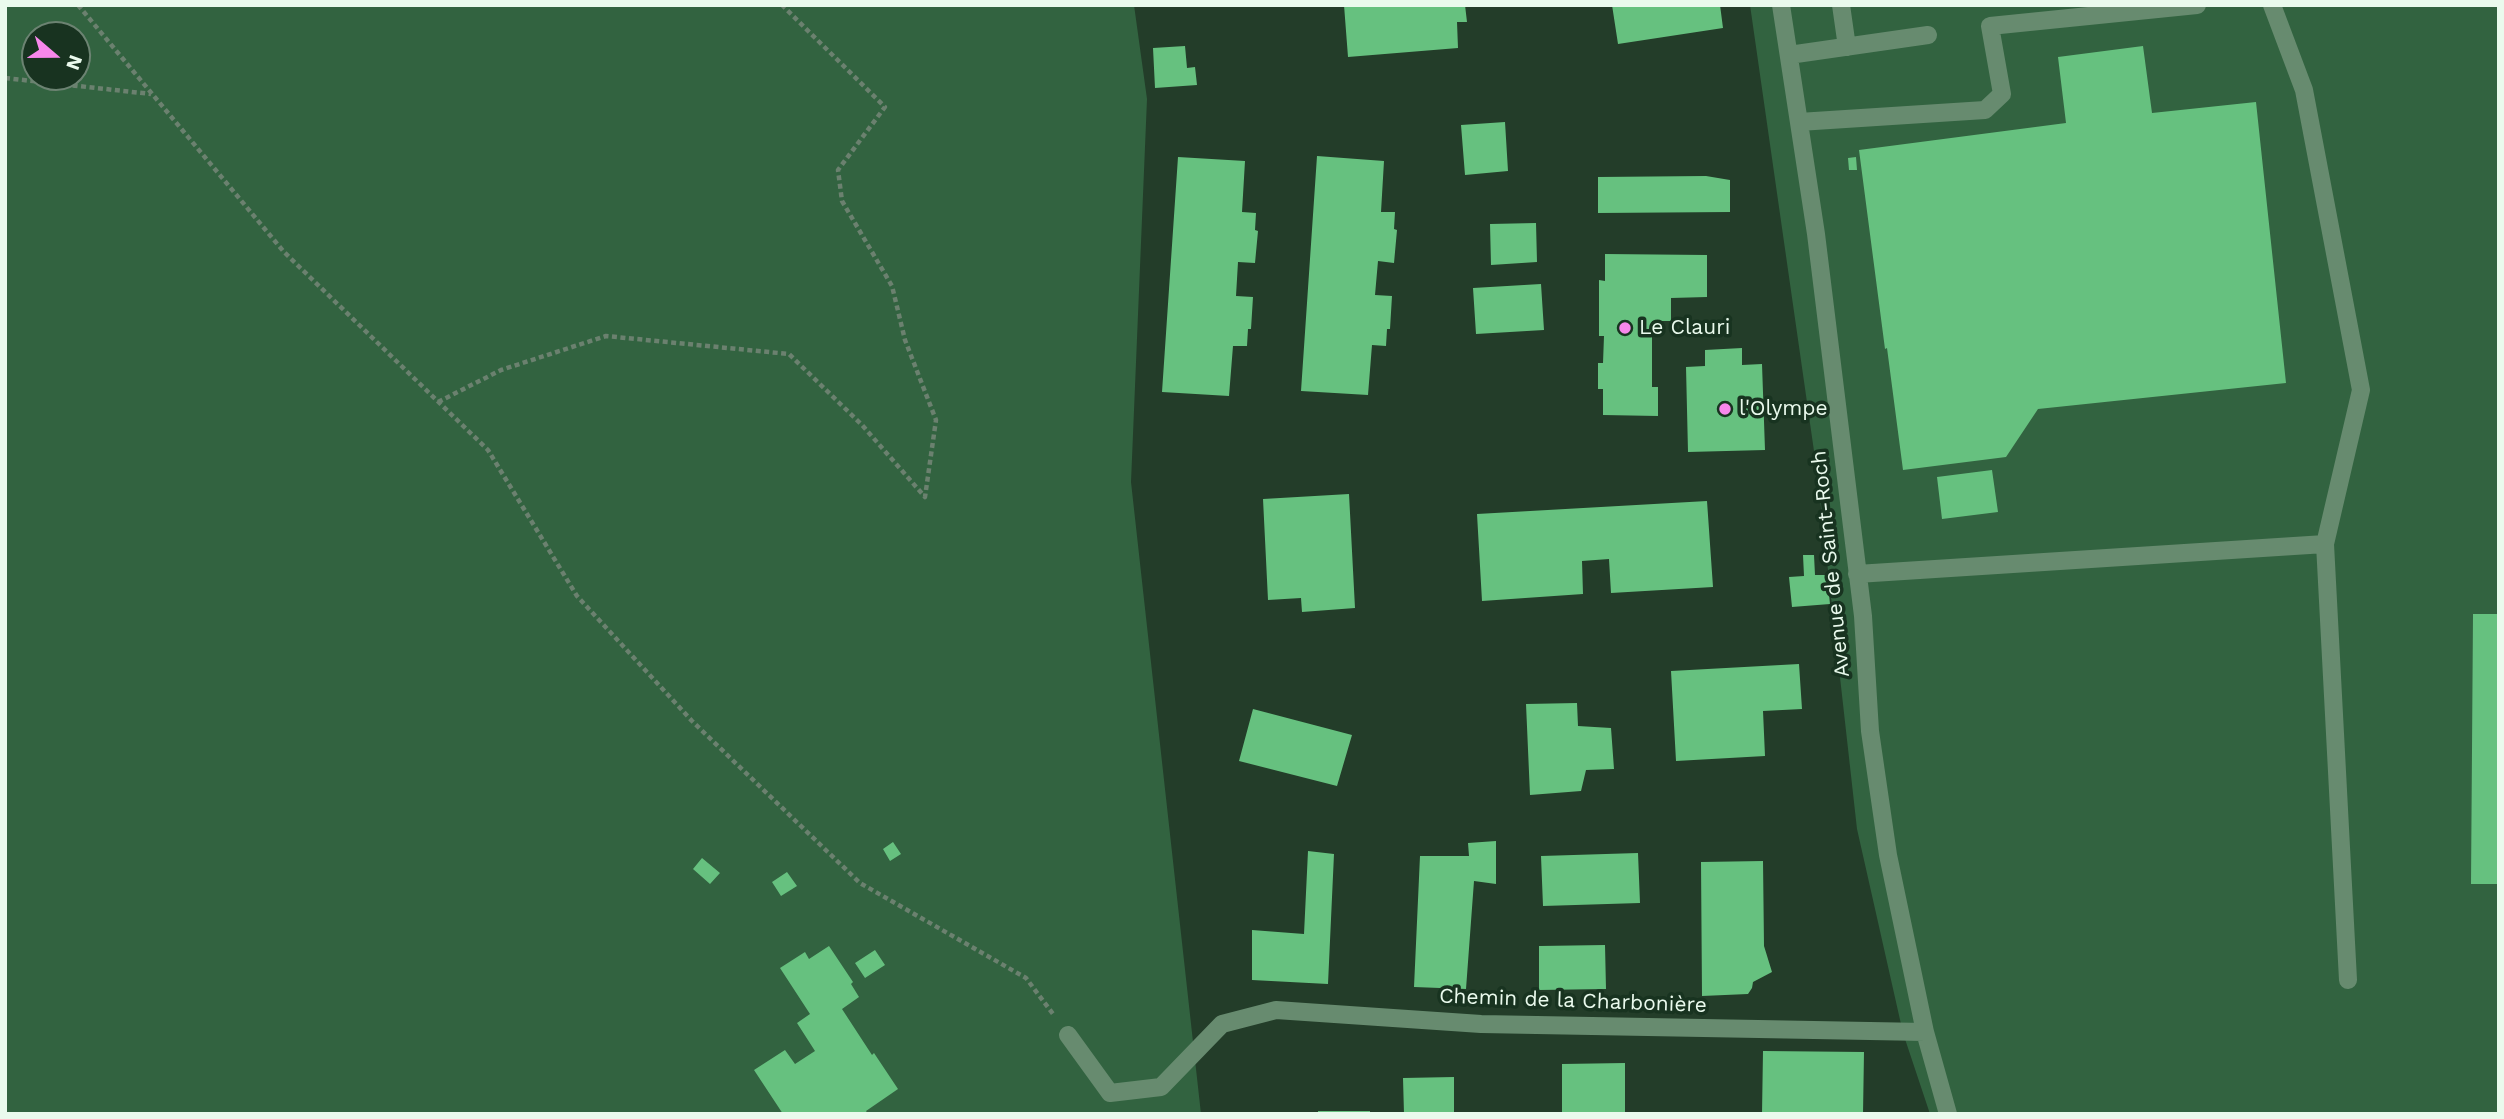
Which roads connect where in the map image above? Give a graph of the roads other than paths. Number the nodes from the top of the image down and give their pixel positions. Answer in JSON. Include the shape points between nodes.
{"nodes":[{"id":1,"x":1781,"y":5,"type":"edge"},
{"id":2,"x":1841,"y":5,"type":"edge"},
{"id":3,"x":2197,"y":5,"type":"edge"},
{"id":4,"x":2272,"y":5,"type":"edge"},
{"id":5,"x":1928,"y":35,"type":"dead end"},
{"id":6,"x":1847,"y":47,"type":"junction"},
{"id":7,"x":1789,"y":55,"type":"junction"},
{"id":8,"x":1799,"y":121,"type":"junction"},
{"id":9,"x":2325,"y":544,"type":"junction"},
{"id":10,"x":1857,"y":574,"type":"junction"},
{"id":11,"x":2348,"y":980,"type":"dead end"},
{"id":12,"x":1925,"y":1032,"type":"junction"},
{"id":13,"x":1068,"y":1035,"type":"road end"},
{"id":14,"x":1948,"y":1114,"type":"edge"}],
"edges":[{"from":1,"to":7,"type":"street","name":"Avenue de Saint-Roch"},
{"from":2,"to":6,"type":"street"},
{"from":3,"to":8,"type":"street","via":[[1990,26],[2002,94],[1985,110]]},
{"from":4,"to":9,"type":"street","via":[[2304,90],[2361,390]]},
{"from":5,"to":6,"type":"street"},
{"from":6,"to":7,"type":"street"},
{"from":7,"to":8,"type":"street","name":"Avenue de Saint-Roch"},
{"from":8,"to":10,"type":"street","name":"Avenue de Saint-Roch"},
{"from":9,"to":10,"type":"street"},
{"from":9,"to":11,"type":"street"},
{"from":10,"to":12,"type":"street","name":"Avenue de Saint-Roch","via":[[1870,731],[1888,855]]},
{"from":12,"to":13,"type":"street","name":"Chemin de la Charbonière","via":[[1481,1024],[1276,1010],[1222,1024],[1161,1087],[1110,1093]]},
{"from":12,"to":14,"type":"street","name":"Avenue de Saint-Roch"}]}
